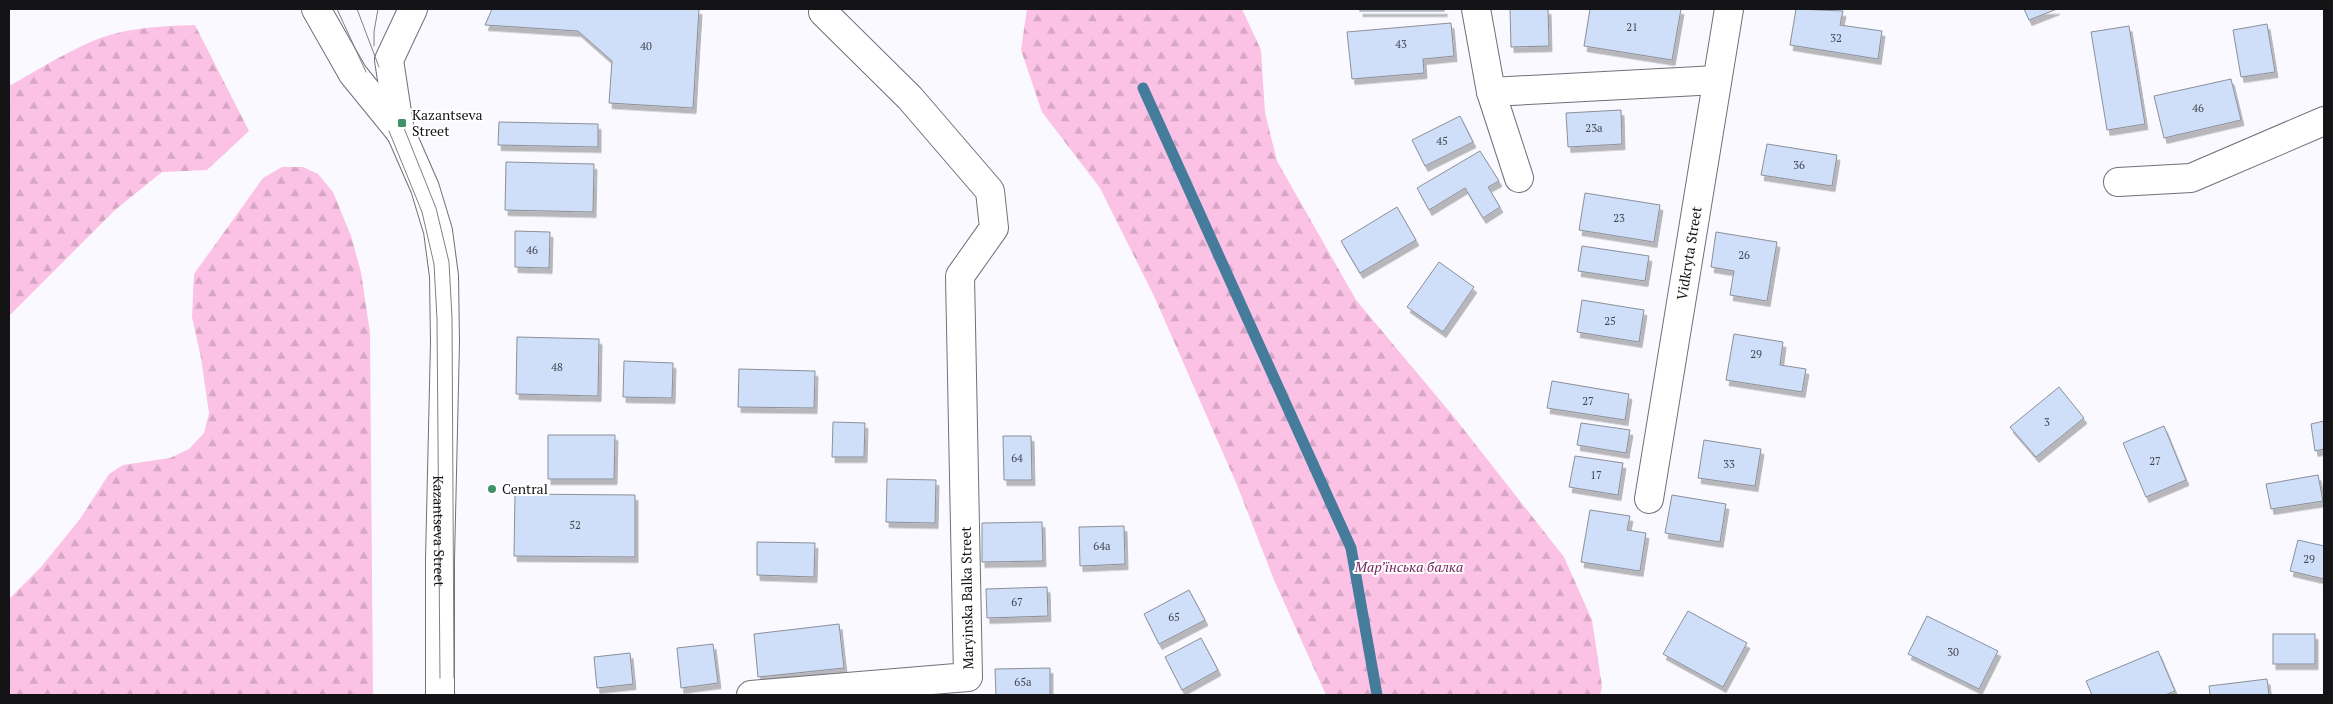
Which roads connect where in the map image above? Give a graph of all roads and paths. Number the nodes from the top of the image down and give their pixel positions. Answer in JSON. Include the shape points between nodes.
{"nodes":[{"id":1,"x":316,"y":9,"type":"edge"},
{"id":2,"x":413,"y":9,"type":"edge"},
{"id":3,"x":1476,"y":9,"type":"edge"},
{"id":4,"x":1729,"y":9,"type":"edge"},
{"id":5,"x":822,"y":12,"type":"dead end"},
{"id":6,"x":389,"y":60,"type":"junction"},
{"id":7,"x":353,"y":74,"type":"junction"},
{"id":8,"x":1717,"y":80,"type":"junction"},
{"id":9,"x":1491,"y":92,"type":"junction"},
{"id":10,"x":2324,"y":121,"type":"edge"},
{"id":11,"x":401,"y":133,"type":"junction"},
{"id":12,"x":1519,"y":178,"type":"dead end"},
{"id":13,"x":2118,"y":182,"type":"dead end"},
{"id":14,"x":1649,"y":499,"type":"dead end"},
{"id":15,"x":440,"y":695,"type":"edge"},
{"id":16,"x":751,"y":695,"type":"edge"}],
"edges":[{"from":1,"to":7,"type":"street","name":"Kazantseva Street"},
{"from":2,"to":6,"type":"street"},
{"from":3,"to":9,"type":"street"},
{"from":4,"to":8,"type":"street","name":"Vidkryta Street"},
{"from":5,"to":16,"type":"street","name":"Maryinska Balka Street","via":[[910,98],[990,192],[994,228],[960,276],[968,677]]},
{"from":6,"to":7,"type":"street"},
{"from":6,"to":11,"type":"street","name":"Kazantseva Street"},
{"from":7,"to":11,"type":"street","name":"Kazantseva Street"},
{"from":8,"to":9,"type":"street"},
{"from":8,"to":14,"type":"street","name":"Vidkryta Street"},
{"from":9,"to":12,"type":"street"},
{"from":10,"to":13,"type":"street","via":[[2191,178]]},
{"from":11,"to":15,"type":"street","name":"Kazantseva Street","via":[[425,188],[438,231],[444,276]]}]}
